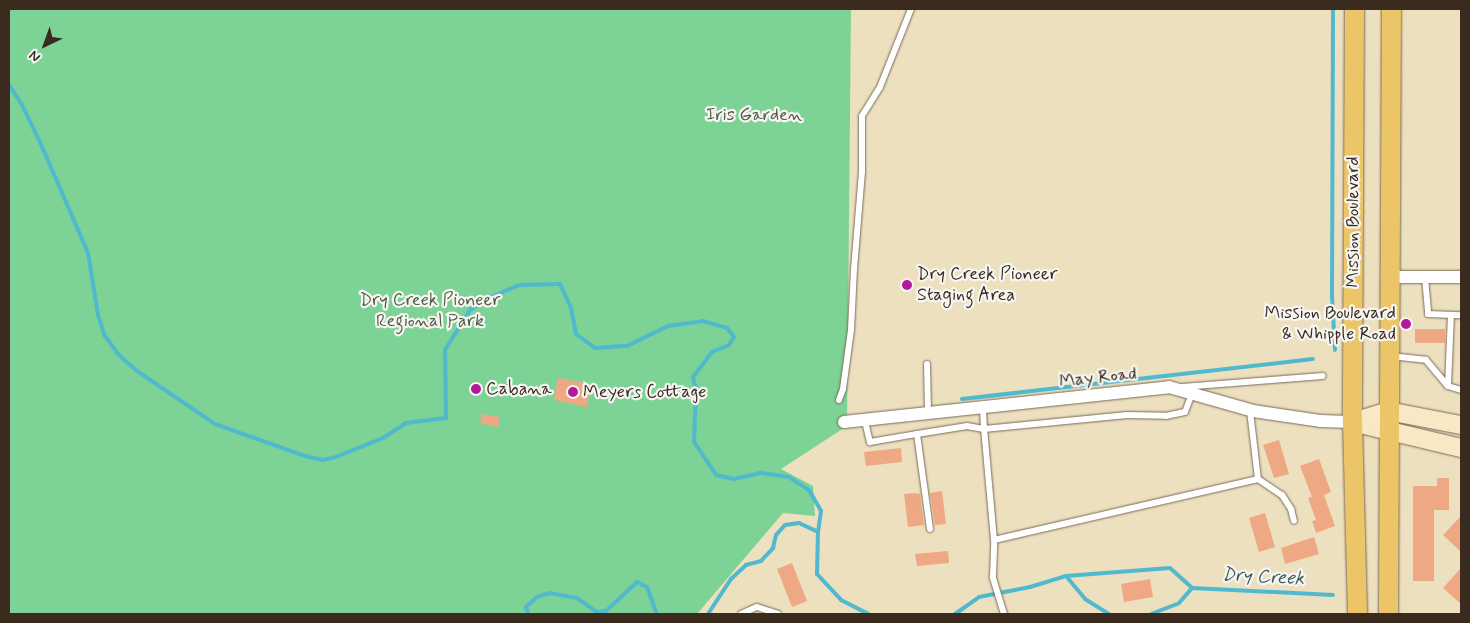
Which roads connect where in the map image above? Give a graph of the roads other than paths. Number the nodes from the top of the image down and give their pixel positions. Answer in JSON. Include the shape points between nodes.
{"nodes":[{"id":1,"x":911,"y":9,"type":"edge"},
{"id":2,"x":1354,"y":9,"type":"edge"},
{"id":3,"x":1391,"y":9,"type":"edge"},
{"id":4,"x":1461,"y":276,"type":"edge"},
{"id":5,"x":1389,"y":277,"type":"junction"},
{"id":6,"x":1425,"y":277,"type":"junction"},
{"id":7,"x":1451,"y":315,"type":"junction"},
{"id":8,"x":1461,"y":315,"type":"edge"},
{"id":9,"x":1388,"y":356,"type":"junction"},
{"id":10,"x":928,"y":364,"type":"dead end"},
{"id":11,"x":1323,"y":376,"type":"dead end"},
{"id":12,"x":1448,"y":386,"type":"junction"},
{"id":13,"x":1169,"y":387,"type":"junction"},
{"id":14,"x":1461,"y":390,"type":"edge"},
{"id":15,"x":1192,"y":394,"type":"junction"},
{"id":16,"x":839,"y":400,"type":"dead end"},
{"id":17,"x":983,"y":408,"type":"junction"},
{"id":18,"x":1250,"y":411,"type":"junction"},
{"id":19,"x":1388,"y":411,"type":"junction"},
{"id":20,"x":928,"y":412,"type":"junction"},
{"id":21,"x":865,"y":421,"type":"junction"},
{"id":22,"x":844,"y":422,"type":"dead end"},
{"id":23,"x":1352,"y":422,"type":"junction"},
{"id":24,"x":1461,"y":425,"type":"edge"},
{"id":25,"x":984,"y":428,"type":"junction"},
{"id":26,"x":1387,"y":432,"type":"junction"},
{"id":27,"x":917,"y":434,"type":"junction"},
{"id":28,"x":1461,"y":448,"type":"edge"},
{"id":29,"x":1258,"y":479,"type":"junction"},
{"id":30,"x":1294,"y":521,"type":"dead end"},
{"id":31,"x":930,"y":528,"type":"dead end"},
{"id":32,"x":994,"y":540,"type":"junction"},
{"id":33,"x":741,"y":614,"type":"edge"},
{"id":34,"x":778,"y":614,"type":"edge"},
{"id":35,"x":1004,"y":614,"type":"edge"},
{"id":36,"x":1357,"y":614,"type":"edge"},
{"id":37,"x":1388,"y":614,"type":"edge"}],
"edges":[{"from":1,"to":16,"type":"lane","via":[[880,87],[862,116],[862,172],[851,330]]},
{"from":2,"to":23,"type":"main road","name":"Mission Boulevard"},
{"from":3,"to":5,"type":"main road","name":"Mission Boulevard"},
{"from":4,"to":6,"type":"street"},
{"from":5,"to":6,"type":"street"},
{"from":5,"to":9,"type":"main road","name":"Mission Boulevard"},
{"from":6,"to":7,"type":"lane","via":[[1428,314]]},
{"from":7,"to":8,"type":"lane"},
{"from":7,"to":12,"type":"lane"},
{"from":9,"to":12,"type":"lane","via":[[1426,360]]},
{"from":9,"to":19,"type":"main road","name":"Mission Boulevard"},
{"from":10,"to":20,"type":"lane"},
{"from":11,"to":13,"type":"lane"},
{"from":12,"to":14,"type":"lane"},
{"from":13,"to":15,"type":"street","name":"May Road"},
{"from":13,"to":17,"type":"street","name":"May Road"},
{"from":15,"to":18,"type":"street","name":"May Road"},
{"from":15,"to":25,"type":"lane","via":[[1185,412],[1166,416],[1127,414]]},
{"from":17,"to":20,"type":"street","name":"May Road"},
{"from":17,"to":25,"type":"lane"},
{"from":18,"to":23,"type":"street","name":"May Road"},
{"from":18,"to":29,"type":"lane"},
{"from":19,"to":23,"type":"main road"},
{"from":19,"to":24,"type":"main road"},
{"from":19,"to":26,"type":"main road","name":"Mission Boulevard"},
{"from":20,"to":21,"type":"street","name":"May Road"},
{"from":21,"to":22,"type":"street","name":"May Road"},
{"from":21,"to":27,"type":"lane","via":[[870,442]]},
{"from":23,"to":26,"type":"main road"},
{"from":23,"to":36,"type":"main road","name":"Mission Boulevard"},
{"from":25,"to":27,"type":"lane","via":[[967,426]]},
{"from":25,"to":32,"type":"lane"},
{"from":26,"to":28,"type":"main road"},
{"from":26,"to":37,"type":"main road","name":"Mission Boulevard"},
{"from":27,"to":31,"type":"lane"},
{"from":29,"to":30,"type":"lane","via":[[1286,500]]},
{"from":29,"to":32,"type":"lane"},
{"from":32,"to":35,"type":"lane","via":[[993,577]]},
{"from":33,"to":34,"type":"lane","via":[[757,607]]}]}
